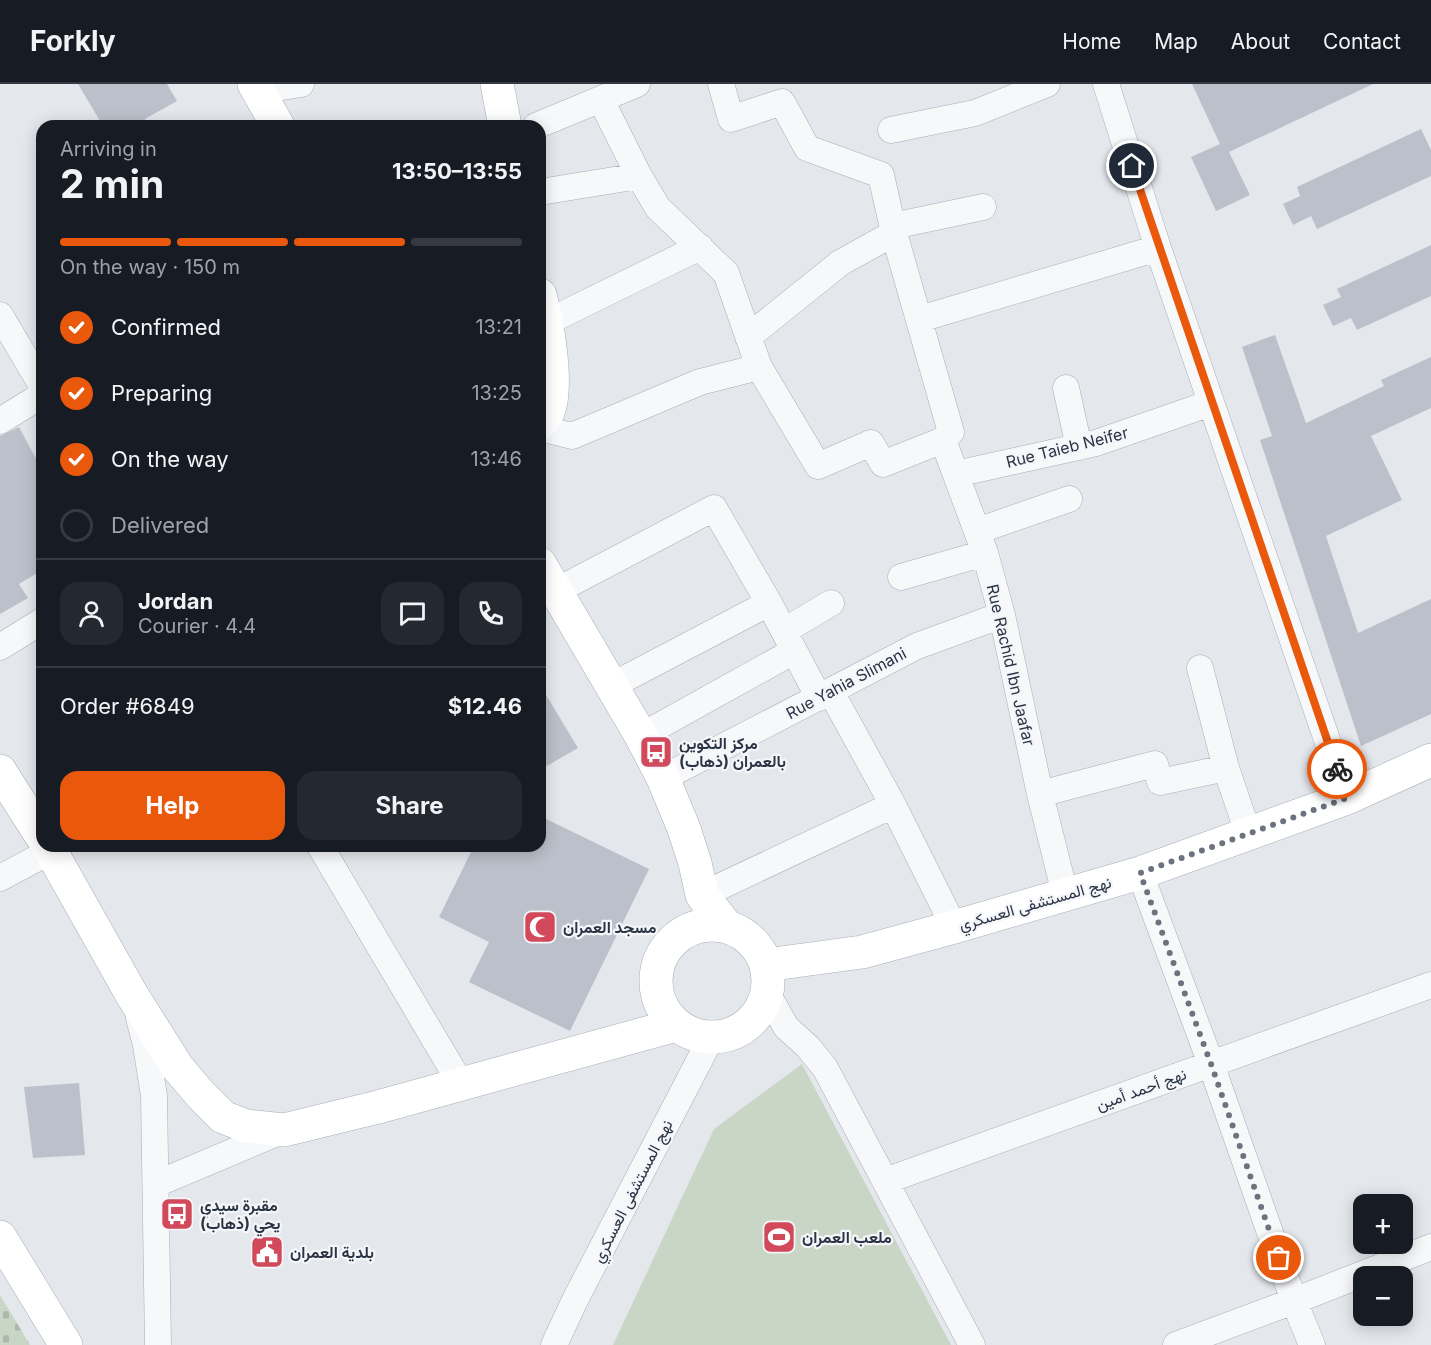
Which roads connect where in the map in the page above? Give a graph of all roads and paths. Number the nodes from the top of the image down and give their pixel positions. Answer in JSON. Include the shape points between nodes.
{"nodes":[{"id":1,"x":301,"y":84,"type":"edge"},
{"id":2,"x":497,"y":84,"type":"edge"},
{"id":3,"x":637,"y":84,"type":"edge"},
{"id":4,"x":720,"y":84,"type":"edge"},
{"id":5,"x":1047,"y":84,"type":"edge"},
{"id":6,"x":1106,"y":84,"type":"edge"},
{"id":7,"x":256,"y":87,"type":"edge"},
{"id":8,"x":601,"y":100,"type":"junction"},
{"id":9,"x":275,"y":120,"type":"edge"},
{"id":10,"x":504,"y":120,"type":"edge"},
{"id":11,"x":546,"y":122,"type":"edge"},
{"id":12,"x":891,"y":130,"type":"dead end"},
{"id":13,"x":639,"y":176,"type":"junction"},
{"id":14,"x":546,"y":191,"type":"edge"},
{"id":15,"x":983,"y":207,"type":"dead end"},
{"id":16,"x":893,"y":229,"type":"junction"},
{"id":17,"x":700,"y":247,"type":"junction"},
{"id":18,"x":1158,"y":248,"type":"junction"},
{"id":19,"x":546,"y":307,"type":"edge"},
{"id":20,"x":0,"y":315,"type":"edge"},
{"id":21,"x":920,"y":319,"type":"junction"},
{"id":22,"x":546,"y":332,"type":"edge"},
{"id":23,"x":748,"y":337,"type":"junction"},
{"id":24,"x":759,"y":367,"type":"junction"},
{"id":25,"x":36,"y":376,"type":"edge"},
{"id":26,"x":1066,"y":388,"type":"dead end"},
{"id":27,"x":36,"y":399,"type":"edge"},
{"id":28,"x":1211,"y":404,"type":"junction"},
{"id":29,"x":546,"y":415,"type":"edge"},
{"id":30,"x":0,"y":421,"type":"edge"},
{"id":31,"x":546,"y":428,"type":"edge"},
{"id":32,"x":943,"y":440,"type":"junction"},
{"id":33,"x":1079,"y":447,"type":"junction"},
{"id":34,"x":956,"y":474,"type":"junction"},
{"id":35,"x":1069,"y":499,"type":"dead end"},
{"id":36,"x":981,"y":542,"type":"junction"},
{"id":37,"x":546,"y":574,"type":"edge"},
{"id":38,"x":902,"y":577,"type":"dead end"},
{"id":39,"x":556,"y":591,"type":"junction"},
{"id":40,"x":769,"y":603,"type":"junction"},
{"id":41,"x":831,"y":603,"type":"dead end"},
{"id":42,"x":1002,"y":615,"type":"junction"},
{"id":43,"x":36,"y":625,"type":"edge"},
{"id":44,"x":789,"y":641,"type":"junction"},
{"id":45,"x":0,"y":647,"type":"edge"},
{"id":46,"x":1200,"y":668,"type":"dead end"},
{"id":47,"x":613,"y":685,"type":"junction"},
{"id":48,"x":825,"y":695,"type":"junction"},
{"id":49,"x":641,"y":736,"type":"junction"},
{"id":50,"x":1431,"y":760,"type":"edge"},
{"id":51,"x":1226,"y":768,"type":"junction"},
{"id":52,"x":0,"y":771,"type":"edge"},
{"id":53,"x":663,"y":778,"type":"junction"},
{"id":54,"x":1040,"y":794,"type":"junction"},
{"id":55,"x":1347,"y":798,"type":"junction"},
{"id":56,"x":893,"y":805,"type":"junction"},
{"id":57,"x":36,"y":824,"type":"edge"},
{"id":58,"x":1248,"y":834,"type":"junction"},
{"id":59,"x":39,"y":852,"type":"edge"},
{"id":60,"x":54,"y":852,"type":"edge"},
{"id":61,"x":324,"y":852,"type":"edge"},
{"id":62,"x":1140,"y":873,"type":"junction"},
{"id":63,"x":0,"y":878,"type":"edge"},
{"id":64,"x":1065,"y":894,"type":"junction"},
{"id":65,"x":702,"y":896,"type":"junction"},
{"id":66,"x":727,"y":927,"type":"junction"},
{"id":67,"x":954,"y":927,"type":"junction"},
{"id":68,"x":766,"y":979,"type":"junction"},
{"id":69,"x":1431,"y":985,"type":"edge"},
{"id":70,"x":132,"y":994,"type":"junction"},
{"id":71,"x":676,"y":1025,"type":"junction"},
{"id":72,"x":711,"y":1038,"type":"junction"},
{"id":73,"x":1211,"y":1064,"type":"junction"},
{"id":74,"x":461,"y":1084,"type":"junction"},
{"id":75,"x":284,"y":1130,"type":"junction"},
{"id":76,"x":885,"y":1181,"type":"junction"},
{"id":77,"x":156,"y":1184,"type":"junction"},
{"id":78,"x":0,"y":1237,"type":"edge"},
{"id":79,"x":1431,"y":1247,"type":"edge"},
{"id":80,"x":1294,"y":1301,"type":"junction"},
{"id":81,"x":66,"y":1345,"type":"edge"},
{"id":82,"x":158,"y":1345,"type":"edge"},
{"id":83,"x":554,"y":1345,"type":"edge"},
{"id":84,"x":972,"y":1345,"type":"edge"},
{"id":85,"x":1176,"y":1345,"type":"edge"},
{"id":86,"x":1312,"y":1345,"type":"edge"}],
"edges":[{"from":1,"to":7,"type":"street"},
{"from":2,"to":10,"type":"street"},
{"from":3,"to":8,"type":"street"},
{"from":4,"to":16,"type":"street","via":[[731,119],[782,102],[807,148],[881,175]]},
{"from":5,"to":12,"type":"street","via":[[975,113]]},
{"from":6,"to":18,"type":"street"},
{"from":7,"to":9,"type":"street"},
{"from":8,"to":11,"type":"street"},
{"from":8,"to":13,"type":"street"},
{"from":13,"to":14,"type":"street"},
{"from":13,"to":17,"type":"street","via":[[658,208]]},
{"from":15,"to":16,"type":"street"},
{"from":16,"to":21,"type":"street"},
{"from":16,"to":23,"type":"street","via":[[840,263]]},
{"from":17,"to":19,"type":"street"},
{"from":17,"to":23,"type":"street","via":[[726,273]]},
{"from":18,"to":21,"type":"street"},
{"from":18,"to":28,"type":"street"},
{"from":20,"to":25,"type":"street"},
{"from":21,"to":32,"type":"street","via":[[951,432]]},
{"from":22,"to":29,"type":"street","via":[[552,379]]},
{"from":23,"to":24,"type":"street"},
{"from":24,"to":31,"type":"street","via":[[700,382],[573,436]]},
{"from":24,"to":32,"type":"street","via":[[818,466],[871,443],[883,464]]},
{"from":26,"to":33,"type":"street"},
{"from":27,"to":30,"type":"street"},
{"from":28,"to":33,"type":"street","name":"Rue Taieb Neifer"},
{"from":28,"to":55,"type":"street"},
{"from":32,"to":34,"type":"street","name":"Rue Rachid Ibn Jaafar"},
{"from":33,"to":34,"type":"street","name":"Rue Taieb Neifer"},
{"from":34,"to":36,"type":"street","name":"Rue Rachid Ibn Jaafar"},
{"from":35,"to":36,"type":"street"},
{"from":36,"to":38,"type":"street"},
{"from":36,"to":42,"type":"street","name":"Rue Rachid Ibn Jaafar"},
{"from":37,"to":39,"type":"street"},
{"from":39,"to":40,"type":"street","via":[[714,508]]},
{"from":39,"to":47,"type":"street"},
{"from":40,"to":44,"type":"street"},
{"from":40,"to":47,"type":"street"},
{"from":41,"to":44,"type":"street"},
{"from":42,"to":48,"type":"street","name":"Rue Yahia Slimani","via":[[917,646]]},
{"from":42,"to":54,"type":"street","name":"Rue Rachid Ibn Jaafar"},
{"from":43,"to":45,"type":"street"},
{"from":44,"to":48,"type":"street"},
{"from":44,"to":49,"type":"street"},
{"from":46,"to":51,"type":"street"},
{"from":47,"to":49,"type":"street"},
{"from":48,"to":53,"type":"street","name":"Rue Yahia Slimani"},
{"from":48,"to":56,"type":"street"},
{"from":49,"to":53,"type":"street"},
{"from":50,"to":55,"type":"street","name":"نهج المستشفى العسكري"},
{"from":51,"to":54,"type":"street","via":[[1160,782],[1155,764]]},
{"from":51,"to":58,"type":"street"},
{"from":52,"to":57,"type":"street"},
{"from":53,"to":65,"type":"street","via":[[687,837]]},
{"from":54,"to":64,"type":"street","name":"Rue Rachid Ibn Jaafar"},
{"from":55,"to":58,"type":"street","name":"نهج المستشفى العسكري"},
{"from":56,"to":65,"type":"street"},
{"from":56,"to":67,"type":"street"},
{"from":58,"to":62,"type":"street","name":"نهج المستشفى العسكري"},
{"from":59,"to":63,"type":"street"},
{"from":60,"to":70,"type":"street"},
{"from":61,"to":74,"type":"street"},
{"from":62,"to":64,"type":"street","name":"نهج المستشفى العسكري"},
{"from":62,"to":73,"type":"street"},
{"from":64,"to":67,"type":"street","name":"نهج المستشفى العسكري"},
{"from":65,"to":66,"type":"street"},
{"from":66,"to":68,"type":"street","via":[[746,937],[758,950]]},
{"from":66,"to":71,"type":"street","via":[[705,926],[684,932],[667,946],[657,966],[656,988],[662,1008]]},
{"from":67,"to":68,"type":"street","name":"نهج المستشفى العسكري"},
{"from":68,"to":72,"type":"street","via":[[760,1011],[747,1025]]},
{"from":68,"to":76,"type":"street","via":[[786,1027],[825,1068]]},
{"from":69,"to":73,"type":"street","name":"نهج أحمد أمين"},
{"from":70,"to":75,"type":"street","via":[[178,1068],[223,1117],[246,1126]]},
{"from":70,"to":77,"type":"street","via":[[154,1096]]},
{"from":71,"to":72,"type":"street"},
{"from":71,"to":74,"type":"street"},
{"from":72,"to":83,"type":"street","name":"نهج المستشفى العسكري"},
{"from":73,"to":76,"type":"street","name":"نهج أحمد أمين"},
{"from":73,"to":80,"type":"street"},
{"from":74,"to":75,"type":"street"},
{"from":75,"to":77,"type":"street"},
{"from":76,"to":84,"type":"street"},
{"from":77,"to":82,"type":"street"},
{"from":78,"to":81,"type":"street"},
{"from":79,"to":80,"type":"street"},
{"from":80,"to":85,"type":"street"},
{"from":80,"to":86,"type":"street"}]}
